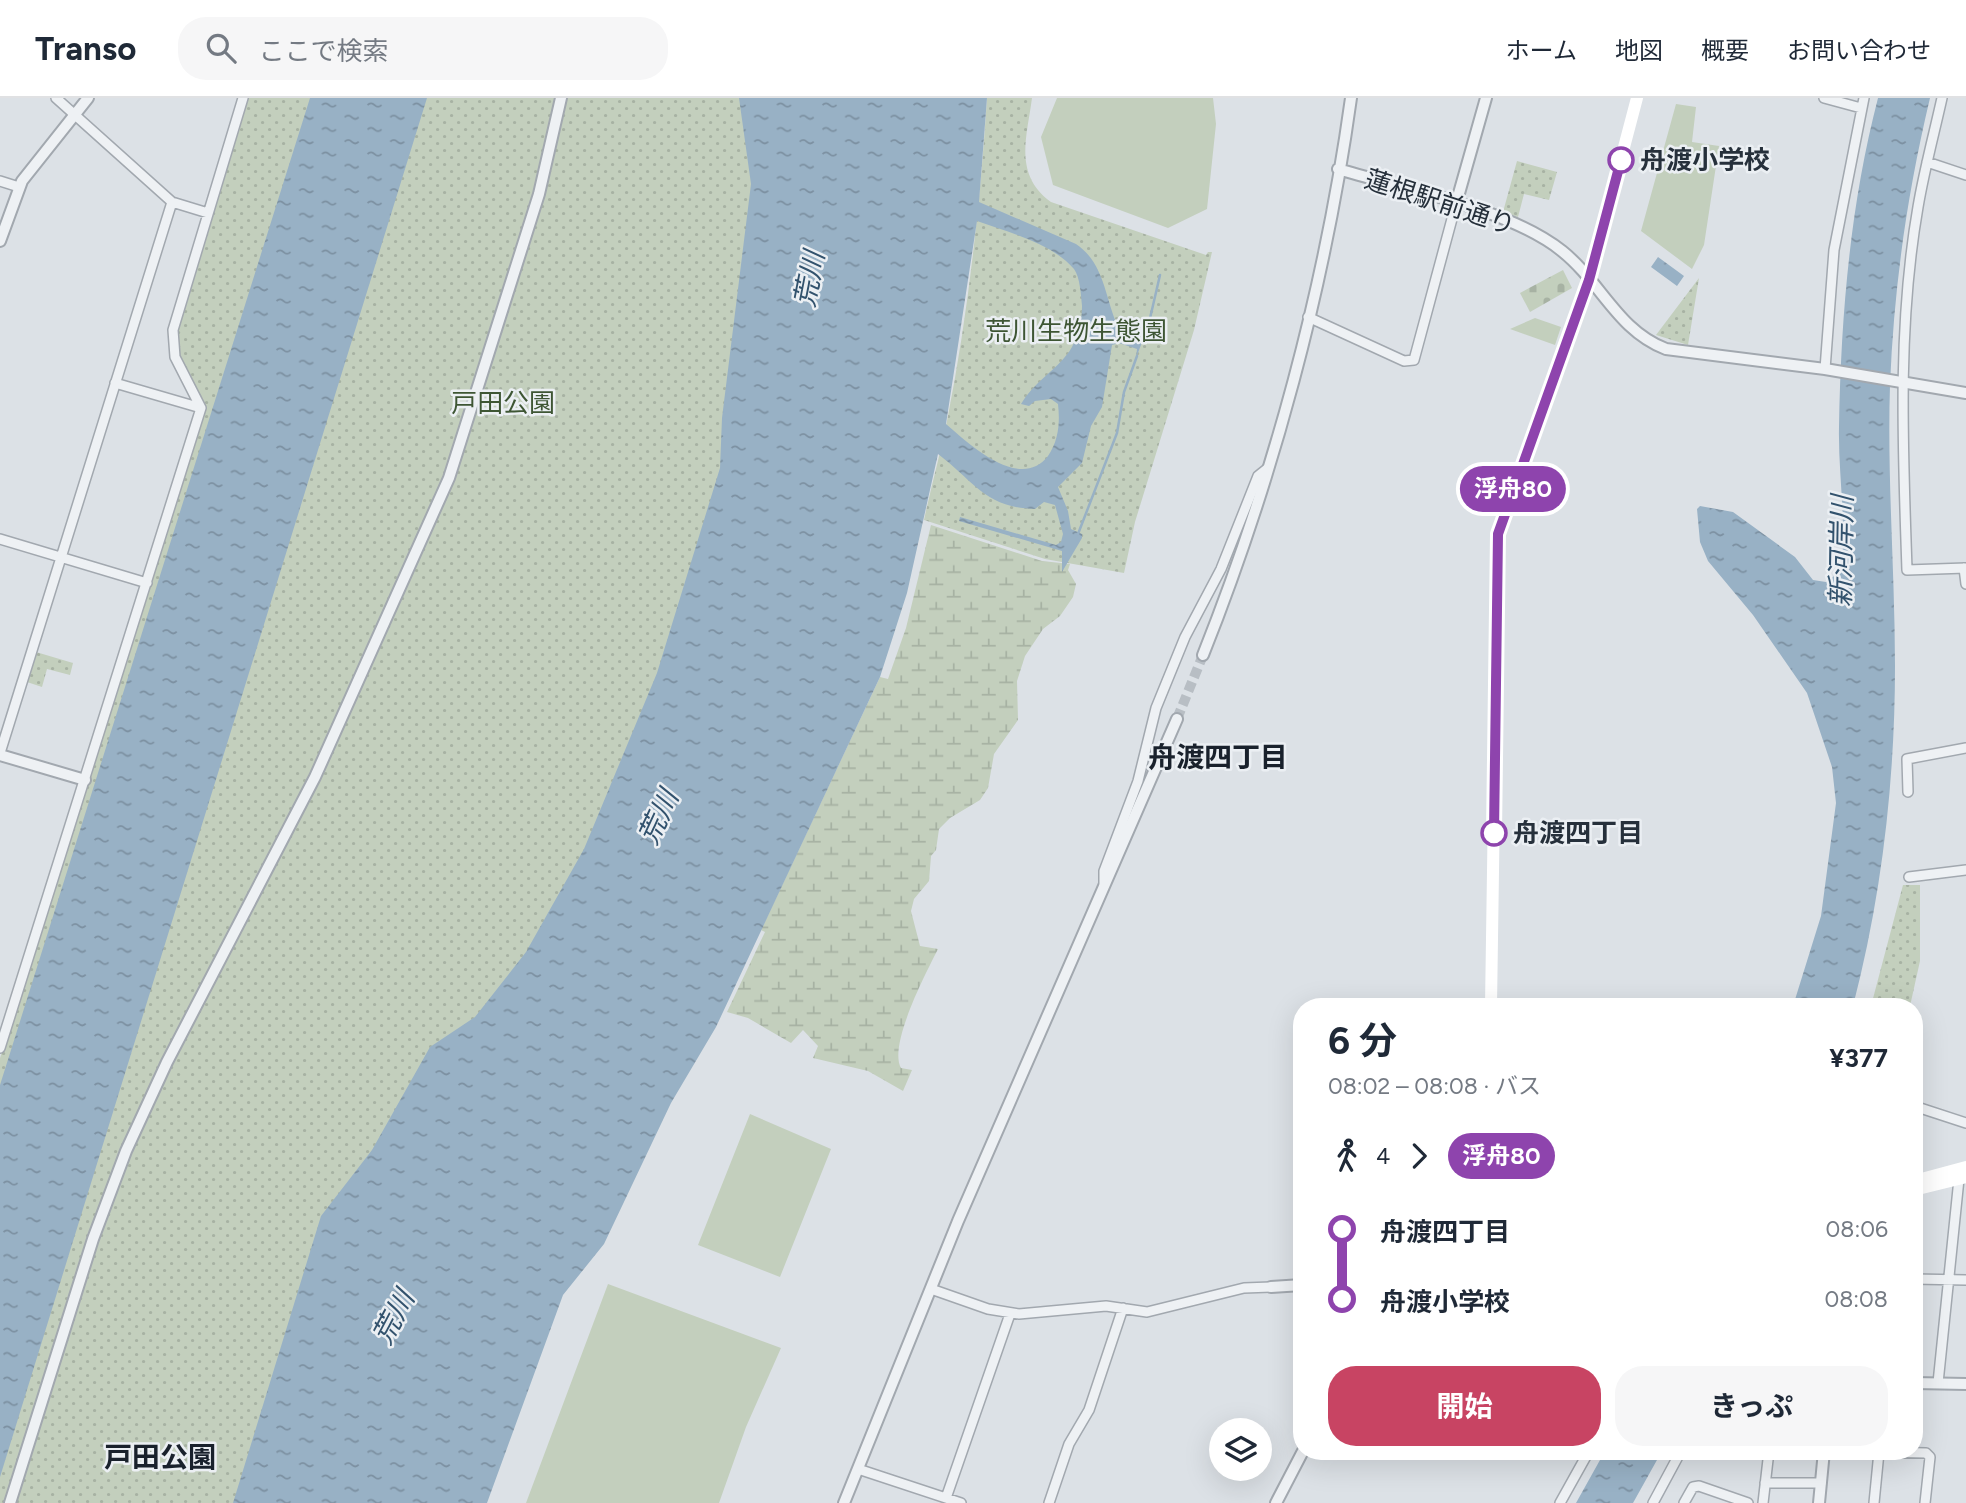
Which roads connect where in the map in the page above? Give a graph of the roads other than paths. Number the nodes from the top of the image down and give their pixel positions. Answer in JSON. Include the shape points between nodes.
{"nodes":[{"id":1,"x":56,"y":98,"type":"edge"},
{"id":2,"x":88,"y":98,"type":"edge"},
{"id":3,"x":243,"y":98,"type":"edge"},
{"id":4,"x":561,"y":98,"type":"edge"},
{"id":5,"x":1351,"y":98,"type":"edge"},
{"id":6,"x":1486,"y":98,"type":"edge"},
{"id":7,"x":1637,"y":98,"type":"edge"},
{"id":8,"x":1825,"y":98,"type":"edge"},
{"id":9,"x":1864,"y":98,"type":"edge"},
{"id":10,"x":1942,"y":98,"type":"edge"},
{"id":11,"x":1861,"y":108,"type":"junction"},
{"id":12,"x":75,"y":114,"type":"junction"},
{"id":13,"x":1927,"y":162,"type":"junction"},
{"id":14,"x":1338,"y":169,"type":"junction"},
{"id":15,"x":1966,"y":175,"type":"edge"},
{"id":16,"x":0,"y":181,"type":"edge"},
{"id":17,"x":19,"y":187,"type":"junction"},
{"id":18,"x":172,"y":202,"type":"junction"},
{"id":19,"x":1456,"y":204,"type":"junction"},
{"id":20,"x":208,"y":213,"type":"junction"},
{"id":21,"x":0,"y":241,"type":"edge"},
{"id":22,"x":1589,"y":280,"type":"junction"},
{"id":23,"x":1308,"y":317,"type":"junction"},
{"id":24,"x":1827,"y":369,"type":"junction"},
{"id":25,"x":1901,"y":382,"type":"junction"},
{"id":26,"x":115,"y":383,"type":"junction"},
{"id":27,"x":1966,"y":393,"type":"edge"},
{"id":28,"x":201,"y":408,"type":"junction"},
{"id":29,"x":1268,"y":468,"type":"junction"},
{"id":30,"x":0,"y":538,"type":"edge"},
{"id":31,"x":61,"y":557,"type":"junction"},
{"id":32,"x":1965,"y":568,"type":"edge"},
{"id":33,"x":147,"y":583,"type":"junction"},
{"id":34,"x":1966,"y":584,"type":"edge"},
{"id":35,"x":1203,"y":654,"type":"tunnel mouth"},
{"id":36,"x":1177,"y":719,"type":"tunnel mouth"},
{"id":37,"x":1966,"y":748,"type":"edge"},
{"id":38,"x":0,"y":754,"type":"edge"},
{"id":39,"x":85,"y":780,"type":"junction"},
{"id":40,"x":1908,"y":792,"type":"dead end"},
{"id":41,"x":1966,"y":870,"type":"edge"},
{"id":42,"x":1909,"y":877,"type":"dead end"},
{"id":43,"x":1104,"y":889,"type":"junction"},
{"id":44,"x":1491,"y":998,"type":"edge"},
{"id":45,"x":0,"y":1048,"type":"edge"},
{"id":46,"x":1923,"y":1109,"type":"edge"},
{"id":47,"x":1966,"y":1123,"type":"edge"},
{"id":48,"x":1966,"y":1159,"type":"edge"},
{"id":49,"x":1923,"y":1171,"type":"edge"},
{"id":50,"x":1964,"y":1174,"type":"edge"},
{"id":51,"x":1923,"y":1180,"type":"edge"},
{"id":52,"x":1923,"y":1186,"type":"edge"},
{"id":53,"x":1923,"y":1279,"type":"edge"},
{"id":54,"x":1949,"y":1280,"type":"junction"},
{"id":55,"x":1966,"y":1280,"type":"edge"},
{"id":56,"x":1293,"y":1286,"type":"edge"},
{"id":57,"x":1271,"y":1287,"type":"joint"},
{"id":58,"x":931,"y":1289,"type":"junction"},
{"id":59,"x":1123,"y":1308,"type":"junction"},
{"id":60,"x":1010,"y":1314,"type":"junction"},
{"id":61,"x":1923,"y":1383,"type":"edge"},
{"id":62,"x":1938,"y":1383,"type":"junction"},
{"id":63,"x":1966,"y":1384,"type":"edge"},
{"id":64,"x":1923,"y":1453,"type":"edge"},
{"id":65,"x":1298,"y":1460,"type":"edge"},
{"id":66,"x":1584,"y":1460,"type":"edge"},
{"id":67,"x":1676,"y":1460,"type":"edge"},
{"id":68,"x":1768,"y":1460,"type":"edge"},
{"id":69,"x":1823,"y":1460,"type":"edge"},
{"id":70,"x":1878,"y":1460,"type":"edge"},
{"id":71,"x":858,"y":1469,"type":"junction"},
{"id":72,"x":1765,"y":1483,"type":"junction"},
{"id":73,"x":1821,"y":1483,"type":"junction"},
{"id":74,"x":946,"y":1498,"type":"junction"},
{"id":75,"x":9,"y":1503,"type":"edge"},
{"id":76,"x":844,"y":1503,"type":"edge"},
{"id":77,"x":961,"y":1503,"type":"edge"},
{"id":78,"x":1049,"y":1503,"type":"edge"},
{"id":79,"x":1276,"y":1503,"type":"edge"},
{"id":80,"x":1560,"y":1503,"type":"edge"},
{"id":81,"x":1653,"y":1503,"type":"edge"},
{"id":82,"x":1685,"y":1503,"type":"edge"},
{"id":83,"x":1748,"y":1503,"type":"edge"},
{"id":84,"x":1763,"y":1503,"type":"edge"},
{"id":85,"x":1819,"y":1503,"type":"edge"},
{"id":86,"x":1874,"y":1503,"type":"edge"},
{"id":87,"x":1925,"y":1503,"type":"edge"}],
"edges":[{"from":1,"to":12,"type":"street"},
{"from":2,"to":12,"type":"street"},
{"from":3,"to":20,"type":"street"},
{"from":4,"to":75,"type":"street","via":[[539,194],[449,478],[315,777],[167,1062],[126,1152]]},
{"from":5,"to":14,"type":"street"},
{"from":6,"to":19,"type":"street"},
{"from":7,"to":22,"type":"main road"},
{"from":8,"to":11,"type":"street"},
{"from":9,"to":11,"type":"street"},
{"from":10,"to":13,"type":"street"},
{"from":11,"to":24,"type":"street","via":[[1834,250]]},
{"from":12,"to":17,"type":"street"},
{"from":12,"to":18,"type":"street"},
{"from":13,"to":15,"type":"street"},
{"from":13,"to":25,"type":"street","via":[[1912,253]]},
{"from":14,"to":19,"type":"street","name":"蓮根駅前通り"},
{"from":14,"to":23,"type":"street"},
{"from":16,"to":17,"type":"street"},
{"from":17,"to":21,"type":"street"},
{"from":18,"to":20,"type":"street"},
{"from":18,"to":26,"type":"street"},
{"from":19,"to":22,"type":"street","name":"蓮根駅前通り","via":[[1506,219],[1553,245]]},
{"from":19,"to":23,"type":"street","via":[[1414,360],[1404,361]]},
{"from":20,"to":28,"type":"street","via":[[173,330],[175,357]]},
{"from":22,"to":24,"type":"street","name":"蓮根駅前通り","via":[[1625,324],[1657,345]]},
{"from":22,"to":44,"type":"main road","via":[[1496,542]]},
{"from":23,"to":29,"type":"street"},
{"from":24,"to":25,"type":"street","name":"蓮根駅前通り"},
{"from":25,"to":27,"type":"street"},
{"from":25,"to":32,"type":"street","via":[[1907,570]]},
{"from":26,"to":28,"type":"street"},
{"from":26,"to":31,"type":"street"},
{"from":28,"to":33,"type":"street"},
{"from":29,"to":35,"type":"street"},
{"from":29,"to":43,"type":"street","via":[[1258,476],[1221,569],[1185,637],[1156,708],[1138,781],[1104,872]]},
{"from":30,"to":31,"type":"street"},
{"from":31,"to":33,"type":"street"},
{"from":31,"to":38,"type":"street"},
{"from":32,"to":34,"type":"street"},
{"from":33,"to":39,"type":"street"},
{"from":36,"to":43,"type":"street"},
{"from":37,"to":40,"type":"street","via":[[1908,759]]},
{"from":38,"to":39,"type":"street"},
{"from":39,"to":45,"type":"street"},
{"from":41,"to":42,"type":"street"},
{"from":43,"to":58,"type":"street"},
{"from":46,"to":47,"type":"street"},
{"from":48,"to":49,"type":"main road"},
{"from":50,"to":51,"type":"main road"},
{"from":50,"to":52,"type":"main road"},
{"from":50,"to":54,"type":"street"},
{"from":53,"to":54,"type":"street"},
{"from":54,"to":55,"type":"street"},
{"from":54,"to":62,"type":"street"},
{"from":56,"to":57,"type":"street"},
{"from":57,"to":59,"type":"street","via":[[1233,1290],[1147,1312]]},
{"from":58,"to":60,"type":"street"},
{"from":58,"to":71,"type":"street"},
{"from":59,"to":60,"type":"street"},
{"from":59,"to":78,"type":"street"},
{"from":60,"to":74,"type":"street"},
{"from":61,"to":62,"type":"street"},
{"from":62,"to":63,"type":"street"},
{"from":64,"to":87,"type":"street","via":[[1930,1457]]},
{"from":65,"to":79,"type":"street"},
{"from":66,"to":80,"type":"street"},
{"from":67,"to":81,"type":"street"},
{"from":68,"to":72,"type":"street"},
{"from":69,"to":73,"type":"street"},
{"from":70,"to":86,"type":"street"},
{"from":71,"to":74,"type":"street"},
{"from":71,"to":76,"type":"street"},
{"from":72,"to":73,"type":"street"},
{"from":72,"to":84,"type":"street"},
{"from":73,"to":85,"type":"street"},
{"from":74,"to":77,"type":"street"},
{"from":82,"to":83,"type":"street","via":[[1693,1487],[1699,1486]]}]}
